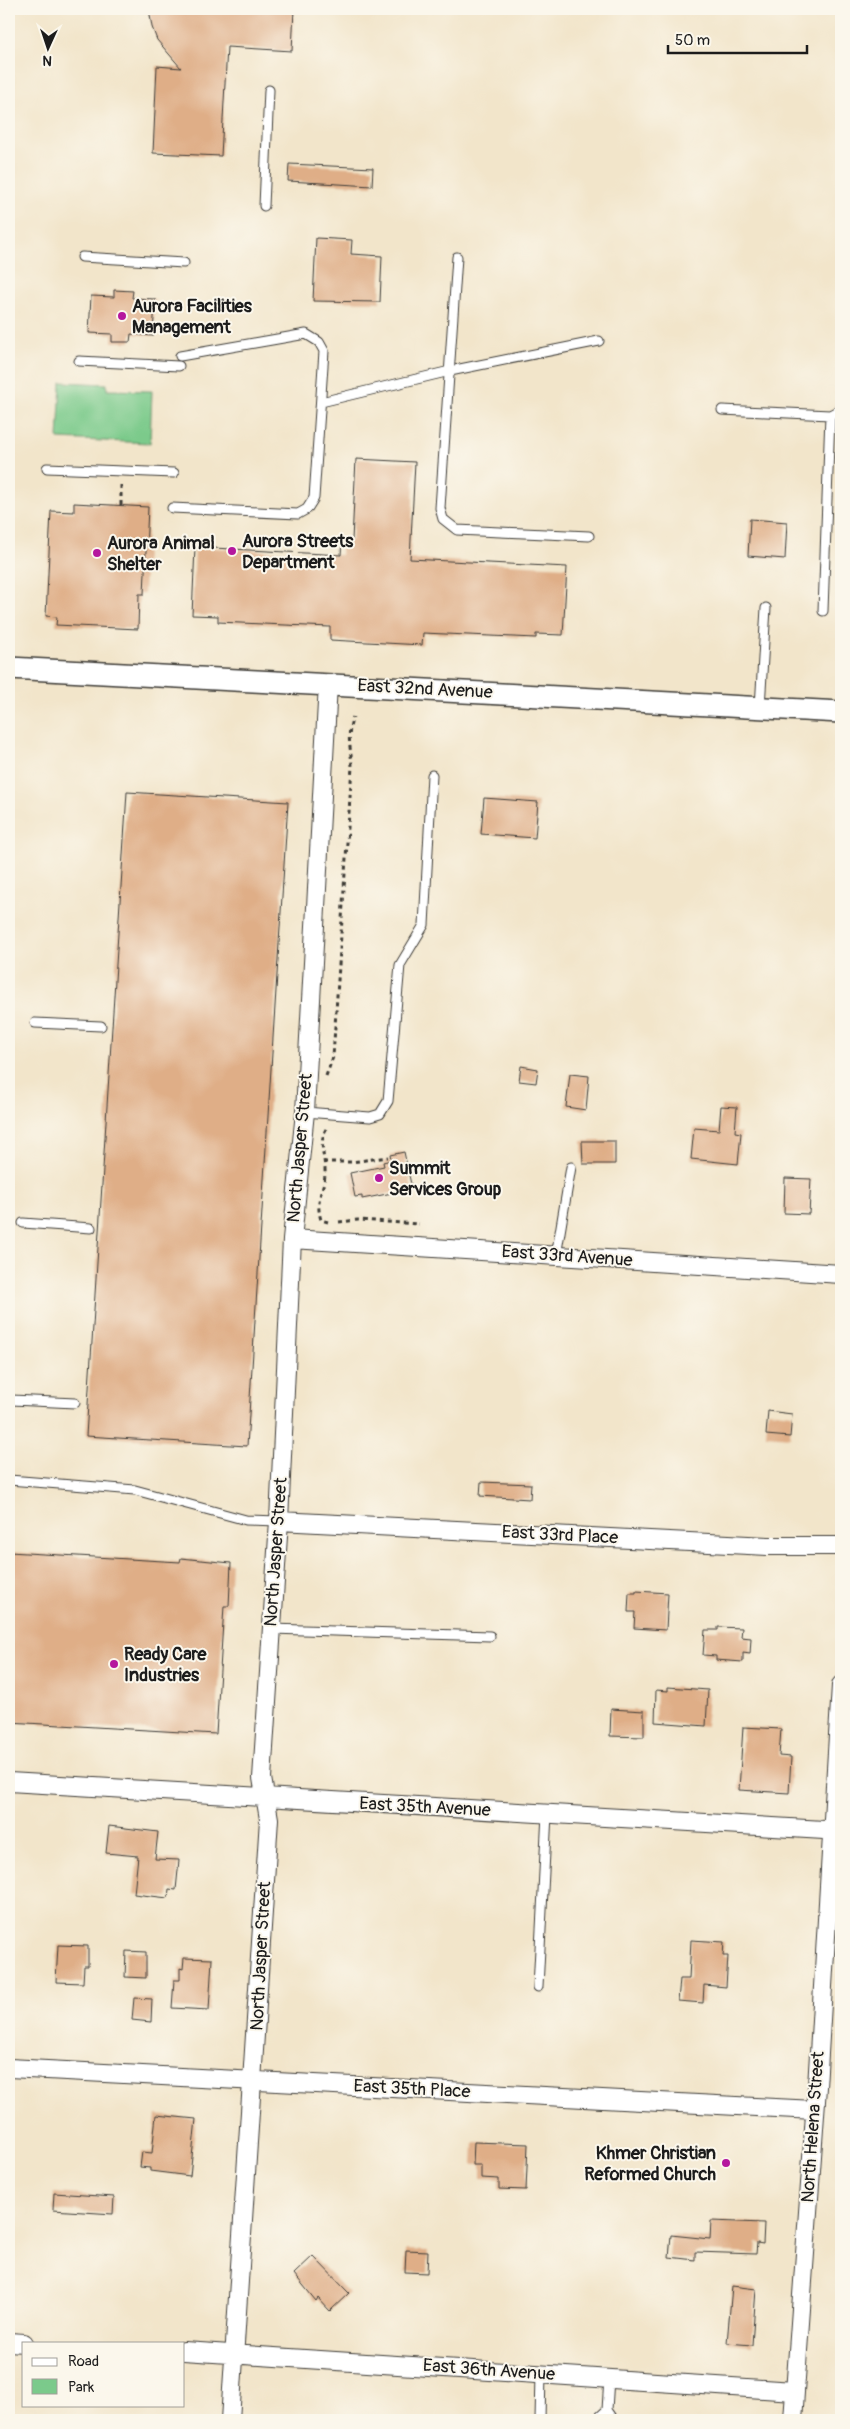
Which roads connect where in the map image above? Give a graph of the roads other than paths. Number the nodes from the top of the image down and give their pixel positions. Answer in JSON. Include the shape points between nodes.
{"nodes":[{"id":1,"x":269,"y":90,"type":"dead end"},
{"id":2,"x":264,"y":206,"type":"dead end"},
{"id":3,"x":82,"y":257,"type":"dead end"},
{"id":4,"x":457,"y":257,"type":"dead end"},
{"id":5,"x":184,"y":263,"type":"dead end"},
{"id":6,"x":599,"y":341,"type":"dead end"},
{"id":7,"x":180,"y":356,"type":"dead end"},
{"id":8,"x":79,"y":360,"type":"dead end"},
{"id":9,"x":179,"y":366,"type":"dead end"},
{"id":10,"x":450,"y":371,"type":"junction"},
{"id":11,"x":321,"y":402,"type":"junction"},
{"id":12,"x":841,"y":409,"type":"edge"},
{"id":13,"x":722,"y":410,"type":"dead end"},
{"id":14,"x":830,"y":415,"type":"junction"},
{"id":15,"x":47,"y":468,"type":"dead end"},
{"id":16,"x":174,"y":474,"type":"dead end"},
{"id":17,"x":172,"y":508,"type":"dead end"},
{"id":18,"x":588,"y":536,"type":"dead end"},
{"id":19,"x":766,"y":608,"type":"dead end"},
{"id":20,"x":823,"y":610,"type":"dead end"},
{"id":21,"x":9,"y":668,"type":"edge"},
{"id":22,"x":328,"y":684,"type":"junction"},
{"id":23,"x":760,"y":708,"type":"junction"},
{"id":24,"x":841,"y":712,"type":"edge"},
{"id":25,"x":432,"y":775,"type":"dead end"},
{"id":26,"x":35,"y":1023,"type":"dead end"},
{"id":27,"x":101,"y":1026,"type":"dead end"},
{"id":28,"x":305,"y":1112,"type":"junction"},
{"id":29,"x":571,"y":1167,"type":"dead end"},
{"id":30,"x":22,"y":1222,"type":"dead end"},
{"id":31,"x":91,"y":1228,"type":"dead end"},
{"id":32,"x":292,"y":1239,"type":"junction"},
{"id":33,"x":556,"y":1256,"type":"junction"},
{"id":34,"x":841,"y":1274,"type":"edge"},
{"id":35,"x":12,"y":1400,"type":"dead end"},
{"id":36,"x":75,"y":1403,"type":"dead end"},
{"id":37,"x":9,"y":1480,"type":"edge"},
{"id":38,"x":279,"y":1521,"type":"junction"},
{"id":39,"x":841,"y":1546,"type":"edge"},
{"id":40,"x":272,"y":1629,"type":"junction"},
{"id":41,"x":490,"y":1636,"type":"dead end"},
{"id":42,"x":841,"y":1685,"type":"edge"},
{"id":43,"x":9,"y":1782,"type":"edge"},
{"id":44,"x":266,"y":1799,"type":"junction"},
{"id":45,"x":546,"y":1814,"type":"junction"},
{"id":46,"x":836,"y":1831,"type":"edge"},
{"id":47,"x":538,"y":1987,"type":"dead end"},
{"id":48,"x":9,"y":2068,"type":"edge"},
{"id":49,"x":253,"y":2081,"type":"junction"},
{"id":50,"x":815,"y":2110,"type":"junction"},
{"id":51,"x":9,"y":2342,"type":"edge"},
{"id":52,"x":22,"y":2343,"type":"edge"},
{"id":53,"x":185,"y":2351,"type":"edge"},
{"id":54,"x":234,"y":2353,"type":"junction"},
{"id":55,"x":541,"y":2374,"type":"junction"},
{"id":56,"x":609,"y":2378,"type":"junction"},
{"id":57,"x":794,"y":2391,"type":"junction"},
{"id":58,"x":607,"y":2410,"type":"junction"},
{"id":59,"x":230,"y":2420,"type":"edge"},
{"id":60,"x":540,"y":2420,"type":"edge"},
{"id":61,"x":596,"y":2420,"type":"edge"},
{"id":62,"x":614,"y":2420,"type":"edge"},
{"id":63,"x":793,"y":2420,"type":"edge"}],
"edges":[{"from":1,"to":2,"type":"lane"},
{"from":3,"to":5,"type":"lane"},
{"from":4,"to":10,"type":"lane"},
{"from":6,"to":10,"type":"lane"},
{"from":7,"to":11,"type":"lane","via":[[306,334],[319,342],[324,351]]},
{"from":8,"to":9,"type":"lane"},
{"from":10,"to":11,"type":"lane"},
{"from":10,"to":18,"type":"lane","via":[[440,508],[443,519],[457,530]]},
{"from":11,"to":17,"type":"lane","via":[[314,498],[307,509],[298,514]]},
{"from":12,"to":14,"type":"lane"},
{"from":13,"to":14,"type":"lane"},
{"from":14,"to":20,"type":"lane"},
{"from":15,"to":16,"type":"lane"},
{"from":19,"to":23,"type":"lane"},
{"from":21,"to":22,"type":"street","name":"East 32nd Avenue"},
{"from":22,"to":23,"type":"street","name":"East 32nd Avenue"},
{"from":22,"to":28,"type":"street","name":"North Jasper Street"},
{"from":23,"to":24,"type":"street","name":"East 32nd Avenue"},
{"from":25,"to":28,"type":"lane","via":[[424,925],[400,964],[388,1101],[380,1114],[370,1117]]},
{"from":26,"to":27,"type":"lane"},
{"from":28,"to":32,"type":"street","name":"North Jasper Street"},
{"from":29,"to":33,"type":"lane"},
{"from":30,"to":31,"type":"lane"},
{"from":32,"to":33,"type":"street","name":"East 33rd Avenue"},
{"from":32,"to":38,"type":"street","name":"North Jasper Street"},
{"from":33,"to":34,"type":"street","name":"East 33rd Avenue"},
{"from":35,"to":36,"type":"lane"},
{"from":37,"to":38,"type":"lane","via":[[134,1490],[246,1520]]},
{"from":38,"to":39,"type":"street","name":"East 33rd Place","via":[[768,1546]]},
{"from":38,"to":40,"type":"street","name":"North Jasper Street"},
{"from":40,"to":41,"type":"lane"},
{"from":40,"to":44,"type":"street","name":"North Jasper Street","via":[[262,1778]]},
{"from":42,"to":46,"type":"street","name":"North Helena Street"},
{"from":43,"to":44,"type":"street","name":"East 35th Avenue"},
{"from":44,"to":45,"type":"street","name":"East 35th Avenue"},
{"from":44,"to":49,"type":"street","name":"North Jasper Street","via":[[269,1819]]},
{"from":45,"to":46,"type":"street","name":"East 35th Avenue"},
{"from":45,"to":47,"type":"lane"},
{"from":46,"to":50,"type":"street","name":"North Helena Street"},
{"from":48,"to":49,"type":"street","name":"East 35th Place"},
{"from":49,"to":50,"type":"street","name":"East 35th Place"},
{"from":49,"to":54,"type":"street","name":"North Jasper Street"},
{"from":50,"to":57,"type":"street","name":"North Helena Street"},
{"from":51,"to":52,"type":"street"},
{"from":53,"to":54,"type":"street","name":"East 36th Avenue"},
{"from":54,"to":55,"type":"street","name":"East 36th Avenue"},
{"from":54,"to":59,"type":"street","name":"North Jasper Street"},
{"from":55,"to":56,"type":"street","name":"East 36th Avenue"},
{"from":55,"to":60,"type":"lane"},
{"from":56,"to":57,"type":"street","name":"East 36th Avenue"},
{"from":56,"to":58,"type":"lane"},
{"from":57,"to":63,"type":"street","name":"North Helena Street"},
{"from":58,"to":61,"type":"lane"},
{"from":58,"to":62,"type":"lane"}]}
